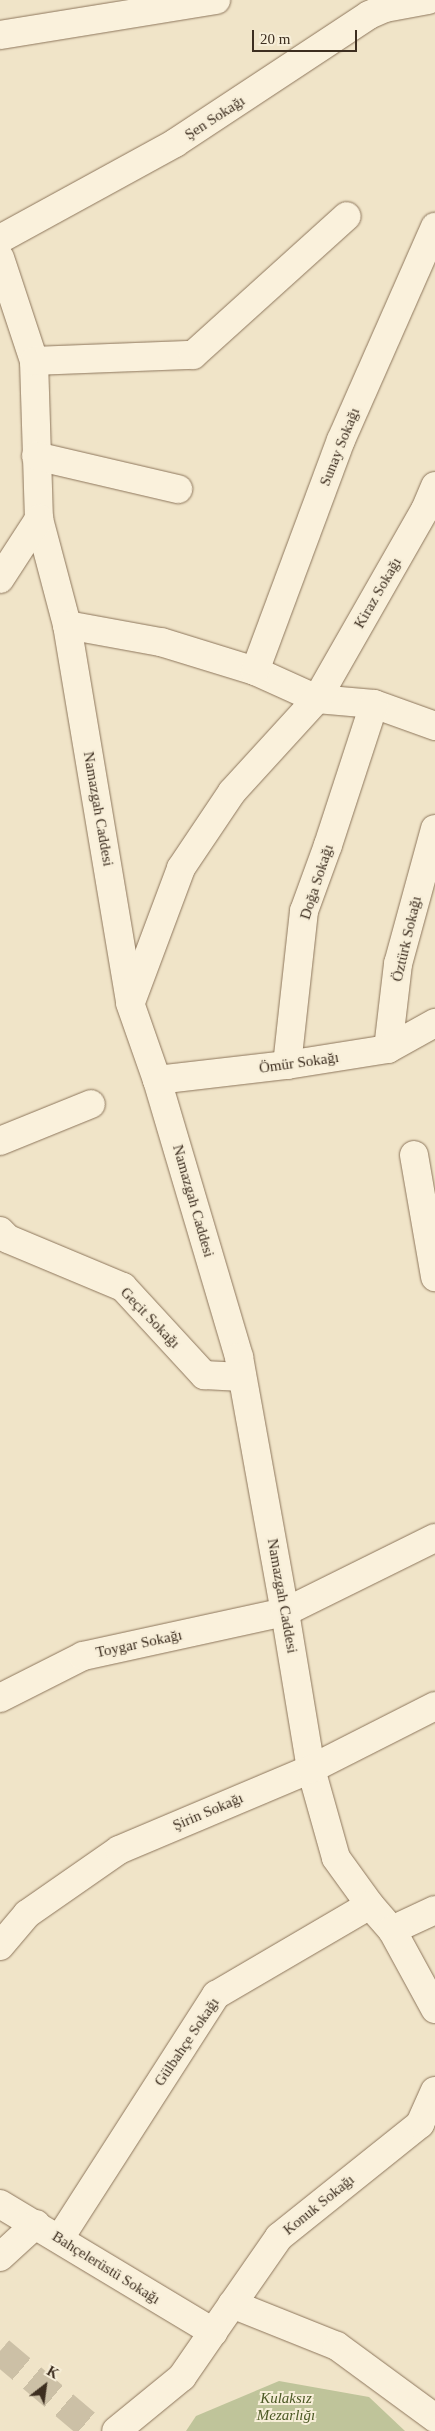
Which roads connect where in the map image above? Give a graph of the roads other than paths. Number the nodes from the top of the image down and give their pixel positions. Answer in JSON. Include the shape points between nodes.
{"nodes":[{"id":1,"x":216,"y":0,"type":"edge"},
{"id":2,"x":428,"y":0,"type":"edge"},
{"id":3,"x":99,"y":10,"type":"edge"},
{"id":4,"x":0,"y":35,"type":"edge"},
{"id":5,"x":347,"y":216,"type":"dead end"},
{"id":6,"x":435,"y":228,"type":"edge"},
{"id":7,"x":0,"y":240,"type":"edge"},
{"id":8,"x":0,"y":258,"type":"edge"},
{"id":9,"x":34,"y":361,"type":"junction"},
{"id":10,"x":36,"y":456,"type":"junction"},
{"id":11,"x":435,"y":486,"type":"edge"},
{"id":12,"x":178,"y":489,"type":"dead end"},
{"id":13,"x":39,"y":519,"type":"junction"},
{"id":14,"x":0,"y":579,"type":"edge"},
{"id":15,"x":67,"y":625,"type":"junction"},
{"id":16,"x":255,"y":671,"type":"junction"},
{"id":17,"x":317,"y":698,"type":"junction"},
{"id":18,"x":374,"y":704,"type":"junction"},
{"id":19,"x":435,"y":726,"type":"edge"},
{"id":20,"x":435,"y":830,"type":"edge"},
{"id":21,"x":130,"y":1003,"type":"junction"},
{"id":22,"x":435,"y":1023,"type":"edge"},
{"id":23,"x":388,"y":1049,"type":"junction"},
{"id":24,"x":287,"y":1065,"type":"junction"},
{"id":25,"x":157,"y":1080,"type":"junction"},
{"id":26,"x":91,"y":1104,"type":"dead end"},
{"id":27,"x":0,"y":1141,"type":"edge"},
{"id":28,"x":414,"y":1155,"type":"dead end"},
{"id":29,"x":0,"y":1231,"type":"edge"},
{"id":30,"x":435,"y":1277,"type":"edge"},
{"id":31,"x":242,"y":1377,"type":"junction"},
{"id":32,"x":435,"y":1538,"type":"edge"},
{"id":33,"x":285,"y":1612,"type":"junction"},
{"id":34,"x":0,"y":1698,"type":"edge"},
{"id":35,"x":435,"y":1706,"type":"edge"},
{"id":36,"x":311,"y":1769,"type":"junction"},
{"id":37,"x":370,"y":1905,"type":"junction"},
{"id":38,"x":435,"y":1910,"type":"edge"},
{"id":39,"x":392,"y":1930,"type":"junction"},
{"id":40,"x":0,"y":1946,"type":"edge"},
{"id":41,"x":435,"y":2010,"type":"edge"},
{"id":42,"x":435,"y":2091,"type":"edge"},
{"id":43,"x":0,"y":2204,"type":"edge"},
{"id":44,"x":36,"y":2224,"type":"junction"},
{"id":45,"x":60,"y":2238,"type":"junction"},
{"id":46,"x":0,"y":2257,"type":"edge"},
{"id":47,"x":232,"y":2304,"type":"junction"},
{"id":48,"x":213,"y":2332,"type":"junction"},
{"id":49,"x":435,"y":2418,"type":"edge"},
{"id":50,"x":116,"y":2431,"type":"edge"}],
"edges":[{"from":1,"to":3,"type":"street"},
{"from":2,"to":7,"type":"street","name":"Şen Sokağı","via":[[385,8],[369,15],[176,143]]},
{"from":3,"to":4,"type":"street"},
{"from":5,"to":9,"type":"street","via":[[193,355]]},
{"from":6,"to":16,"type":"street","name":"Sunay Sokağı","via":[[341,440]]},
{"from":8,"to":9,"type":"street","name":"Namazgah Caddesi"},
{"from":9,"to":10,"type":"street","name":"Namazgah Caddesi"},
{"from":10,"to":12,"type":"street"},
{"from":10,"to":13,"type":"street","name":"Namazgah Caddesi"},
{"from":11,"to":17,"type":"street","name":"Kiraz Sokağı","via":[[425,510]]},
{"from":13,"to":14,"type":"street"},
{"from":13,"to":15,"type":"street","name":"Namazgah Caddesi"},
{"from":15,"to":16,"type":"street","via":[[161,642]]},
{"from":15,"to":21,"type":"street","name":"Namazgah Caddesi"},
{"from":16,"to":17,"type":"street"},
{"from":17,"to":18,"type":"street"},
{"from":17,"to":21,"type":"street","name":"Kiraz Sokağı","via":[[232,792],[181,868]]},
{"from":18,"to":19,"type":"street"},
{"from":18,"to":24,"type":"street","name":"Doğa Sokağı","via":[[304,911]]},
{"from":20,"to":23,"type":"street","name":"Öztürk Sokağı","via":[[398,964]]},
{"from":21,"to":25,"type":"street","name":"Namazgah Caddesi"},
{"from":22,"to":23,"type":"street","name":"Ömür Sokağı"},
{"from":23,"to":24,"type":"street","name":"Ömür Sokağı"},
{"from":24,"to":25,"type":"street","name":"Ömür Sokağı"},
{"from":25,"to":31,"type":"street","name":"Namazgah Caddesi","via":[[239,1357]]},
{"from":26,"to":27,"type":"street"},
{"from":28,"to":30,"type":"street"},
{"from":29,"to":31,"type":"street","name":"Geçit Sokağı","via":[[8,1239],[123,1287],[204,1375]]},
{"from":31,"to":33,"type":"street","name":"Namazgah Caddesi"},
{"from":32,"to":33,"type":"street","name":"Toygar Sokağı"},
{"from":33,"to":34,"type":"street","name":"Toygar Sokağı","via":[[83,1656]]},
{"from":33,"to":36,"type":"street","name":"Namazgah Caddesi"},
{"from":35,"to":36,"type":"street","name":"Şirin Sokağı"},
{"from":36,"to":37,"type":"street","name":"Namazgah Caddesi","via":[[336,1858]]},
{"from":36,"to":40,"type":"street","name":"Şirin Sokağı","via":[[119,1850],[26,1914]]},
{"from":37,"to":39,"type":"street","name":"Namazgah Caddesi"},
{"from":37,"to":45,"type":"street","name":"Gülbahçe Sokağı","via":[[216,1995]]},
{"from":38,"to":39,"type":"street"},
{"from":39,"to":41,"type":"street"},
{"from":42,"to":47,"type":"street","name":"Konuk Sokağı","via":[[420,2124],[279,2237]]},
{"from":43,"to":44,"type":"street","name":"Bahçelerüstü Sokağı"},
{"from":44,"to":45,"type":"street","name":"Bahçelerüstü Sokağı"},
{"from":44,"to":46,"type":"street"},
{"from":45,"to":48,"type":"street","name":"Bahçelerüstü Sokağı"},
{"from":47,"to":48,"type":"street","name":"Konuk Sokağı"},
{"from":47,"to":49,"type":"street","via":[[337,2346]]},
{"from":48,"to":50,"type":"street","name":"Konuk Sokağı","via":[[182,2378]]}]}
